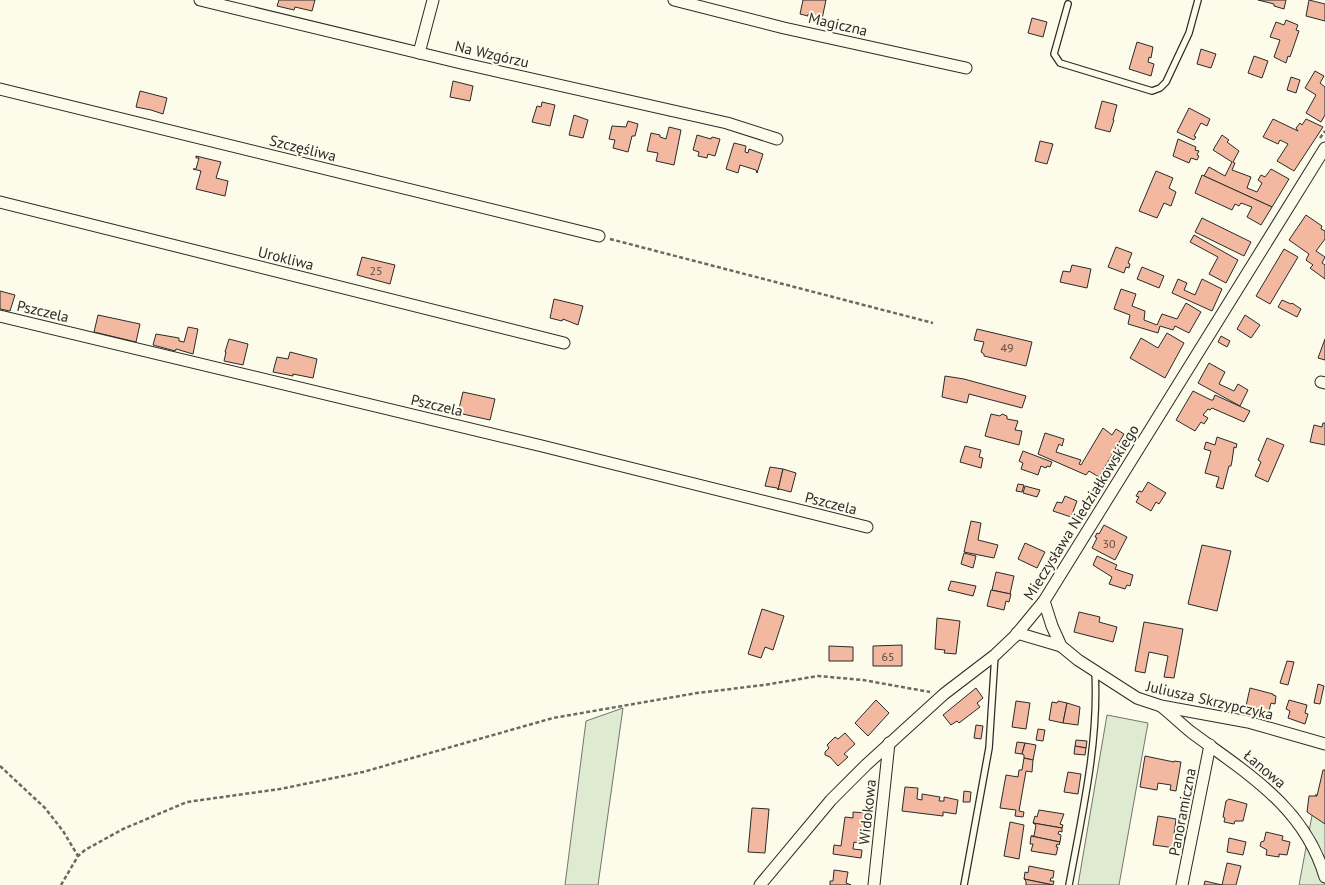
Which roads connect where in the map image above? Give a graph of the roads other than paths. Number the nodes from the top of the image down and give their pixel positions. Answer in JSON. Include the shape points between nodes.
{"nodes":[{"id":1,"x":200,"y":0,"type":"edge"},
{"id":2,"x":433,"y":0,"type":"edge"},
{"id":3,"x":674,"y":0,"type":"edge"},
{"id":4,"x":1198,"y":0,"type":"edge"},
{"id":5,"x":1068,"y":4,"type":"dead end"},
{"id":6,"x":420,"y":53,"type":"junction"},
{"id":7,"x":966,"y":68,"type":"dead end"},
{"id":8,"x":0,"y":89,"type":"edge"},
{"id":9,"x":777,"y":139,"type":"dead end"},
{"id":10,"x":1325,"y":148,"type":"edge"},
{"id":11,"x":0,"y":202,"type":"edge"},
{"id":12,"x":599,"y":236,"type":"road end"},
{"id":13,"x":0,"y":316,"type":"edge"},
{"id":14,"x":564,"y":343,"type":"dead end"},
{"id":15,"x":867,"y":527,"type":"dead end"},
{"id":16,"x":1044,"y":601,"type":"junction"},
{"id":17,"x":1017,"y":634,"type":"junction"},
{"id":18,"x":1061,"y":646,"type":"junction"},
{"id":19,"x":995,"y":655,"type":"junction"},
{"id":20,"x":1095,"y":671,"type":"junction"},
{"id":21,"x":1161,"y":706,"type":"junction"},
{"id":22,"x":889,"y":743,"type":"junction"},
{"id":23,"x":1325,"y":744,"type":"edge"},
{"id":24,"x":1210,"y":745,"type":"junction"},
{"id":25,"x":1325,"y":877,"type":"edge"},
{"id":26,"x":760,"y":885,"type":"edge"},
{"id":27,"x":874,"y":885,"type":"edge"},
{"id":28,"x":964,"y":885,"type":"edge"},
{"id":29,"x":1069,"y":885,"type":"edge"},
{"id":30,"x":1182,"y":885,"type":"edge"}],
"edges":[{"from":1,"to":6,"type":"street","name":"Na Wzgórzu"},
{"from":2,"to":6,"type":"street"},
{"from":3,"to":7,"type":"street","name":"Magiczna"},
{"from":4,"to":5,"type":"lane","via":[[1189,33],[1166,82],[1152,91],[1060,63],[1054,54]]},
{"from":6,"to":9,"type":"street","name":"Na Wzgórzu","via":[[727,123]]},
{"from":8,"to":12,"type":"street","name":"Szczęśliwa"},
{"from":10,"to":16,"type":"street","name":"Mieczysława Niedziałkowskiego"},
{"from":11,"to":14,"type":"street","name":"Urokliwa"},
{"from":13,"to":15,"type":"street","name":"Pszczela"},
{"from":16,"to":17,"type":"street","name":"Mieczysława Niedziałkowskiego"},
{"from":16,"to":18,"type":"street","name":"Juliusza Skrzypczyka"},
{"from":17,"to":18,"type":"street","name":"Juliusza Skrzypczyka"},
{"from":17,"to":19,"type":"street","name":"Mieczysława Niedziałkowskiego"},
{"from":18,"to":20,"type":"street","name":"Juliusza Skrzypczyka"},
{"from":19,"to":22,"type":"street","name":"Mieczysława Niedziałkowskiego","via":[[944,694]]},
{"from":19,"to":28,"type":"lane","via":[[989,748]]},
{"from":20,"to":21,"type":"street","name":"Juliusza Skrzypczyka","via":[[1137,698]]},
{"from":20,"to":29,"type":"lane","via":[[1097,701],[1092,752]]},
{"from":21,"to":23,"type":"street","name":"Juliusza Skrzypczyka","via":[[1248,722]]},
{"from":21,"to":24,"type":"street","name":"Łanowa"},
{"from":22,"to":26,"type":"street","name":"Mieczysława Niedziałkowskiego","via":[[831,800]]},
{"from":22,"to":27,"type":"street","name":"Widokowa"},
{"from":24,"to":25,"type":"street","name":"Łanowa","via":[[1247,772],[1297,820],[1320,859]]},
{"from":24,"to":30,"type":"street","name":"Panoramiczna"}]}
